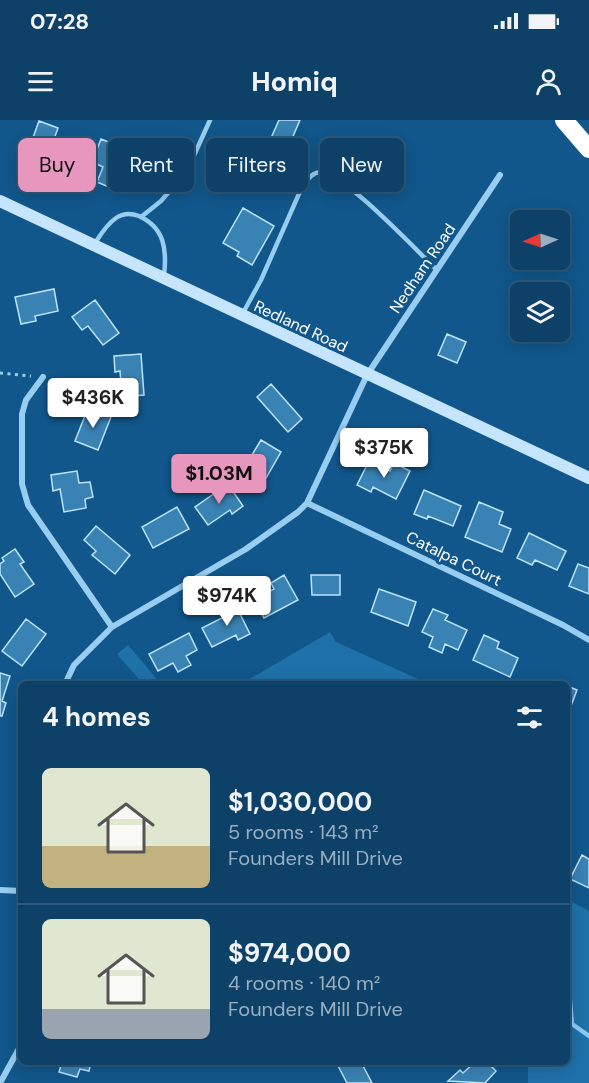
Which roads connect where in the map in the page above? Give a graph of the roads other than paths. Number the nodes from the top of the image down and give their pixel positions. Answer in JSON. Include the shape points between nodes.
{"nodes":[{"id":1,"x":210,"y":120,"type":"edge"},
{"id":2,"x":564,"y":120,"type":"edge"},
{"id":3,"x":589,"y":149,"type":"edge"},
{"id":4,"x":500,"y":175,"type":"dead end"},
{"id":5,"x":0,"y":201,"type":"edge"},
{"id":6,"x":141,"y":217,"type":"junction"},
{"id":7,"x":93,"y":245,"type":"junction"},
{"id":8,"x":437,"y":270,"type":"junction"},
{"id":9,"x":164,"y":279,"type":"junction"},
{"id":10,"x":242,"y":316,"type":"junction"},
{"id":11,"x":367,"y":375,"type":"junction"},
{"id":12,"x":43,"y":377,"type":"road end"},
{"id":13,"x":589,"y":478,"type":"edge"},
{"id":14,"x":307,"y":503,"type":"junction"},
{"id":15,"x":112,"y":627,"type":"junction"},
{"id":16,"x":589,"y":640,"type":"edge"},
{"id":17,"x":66,"y":681,"type":"edge"},
{"id":18,"x":0,"y":890,"type":"edge"},
{"id":19,"x":18,"y":891,"type":"edge"},
{"id":20,"x":18,"y":1050,"type":"edge"},
{"id":21,"x":0,"y":1083,"type":"edge"}],
"edges":[{"from":1,"to":6,"type":"lane","via":[[187,171]]},
{"from":2,"to":3,"type":"highway"},
{"from":4,"to":8,"type":"street","name":"Nedham Road"},
{"from":5,"to":7,"type":"main road","name":"Redland Road"},
{"from":6,"to":7,"type":"lane","via":[[127,213],[117,217]]},
{"from":6,"to":9,"type":"lane","via":[[154,226],[165,245]]},
{"from":7,"to":9,"type":"main road","name":"Redland Road"},
{"from":8,"to":10,"type":"lane","via":[[351,188],[331,174],[320,172],[302,187]]},
{"from":8,"to":11,"type":"street","name":"Nedham Road"},
{"from":9,"to":10,"type":"main road","name":"Redland Road"},
{"from":10,"to":11,"type":"main road","name":"Redland Road"},
{"from":11,"to":13,"type":"main road","name":"Redland Road"},
{"from":11,"to":14,"type":"street","name":"Nedham Road"},
{"from":12,"to":15,"type":"street","via":[[26,400],[22,414],[22,483],[28,505]]},
{"from":14,"to":15,"type":"street","via":[[246,549]]},
{"from":14,"to":16,"type":"street","name":"Catalpa Court"},
{"from":15,"to":17,"type":"street","via":[[74,665]]},
{"from":18,"to":19,"type":"street"},
{"from":20,"to":21,"type":"street"}]}
